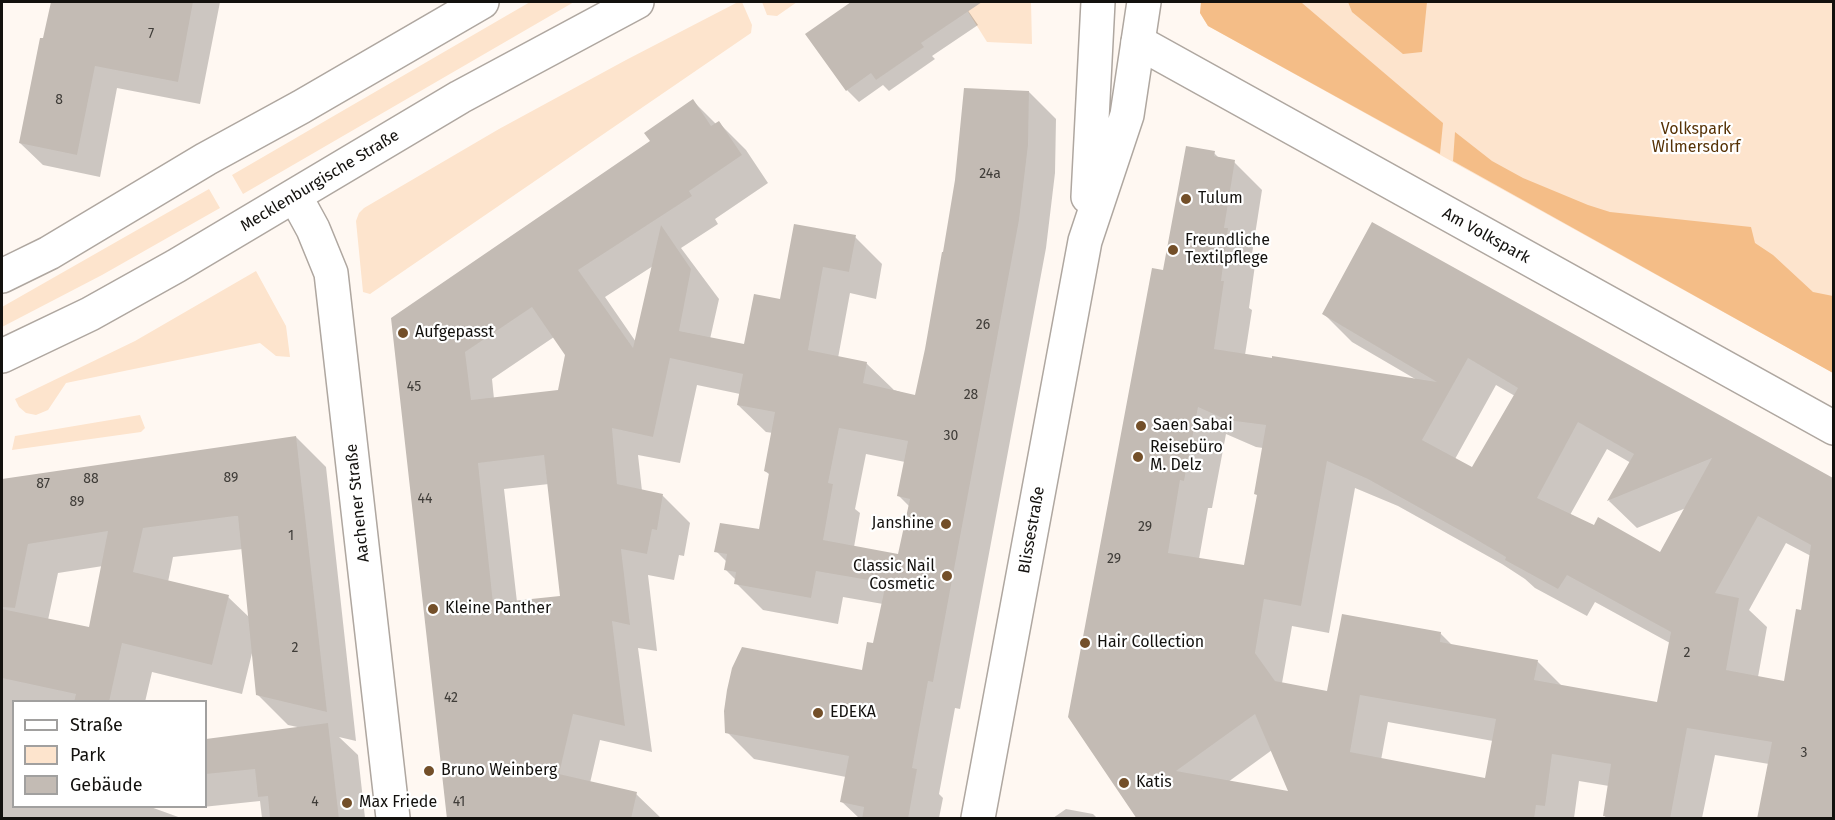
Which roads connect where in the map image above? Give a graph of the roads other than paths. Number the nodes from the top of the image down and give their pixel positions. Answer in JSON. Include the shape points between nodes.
{"nodes":[{"id":1,"x":482,"y":2,"type":"edge"},
{"id":2,"x":637,"y":2,"type":"edge"},
{"id":3,"x":1098,"y":2,"type":"edge"},
{"id":4,"x":1144,"y":2,"type":"edge"},
{"id":5,"x":1138,"y":42,"type":"junction"},
{"id":6,"x":295,"y":196,"type":"junction"},
{"id":7,"x":1085,"y":241,"type":"junction"},
{"id":8,"x":2,"y":276,"type":"edge"},
{"id":9,"x":2,"y":356,"type":"edge"},
{"id":10,"x":1833,"y":428,"type":"edge"},
{"id":11,"x":393,"y":819,"type":"edge"},
{"id":12,"x":978,"y":819,"type":"edge"}],
"edges":[{"from":1,"to":8,"type":"main road","via":[[49,253]]},
{"from":2,"to":6,"type":"main road","name":"Mecklenburgische Straße","via":[[460,97]]},
{"from":3,"to":7,"type":"main road","name":"Blissestraße"},
{"from":4,"to":5,"type":"main road","name":"Blissestraße"},
{"from":5,"to":7,"type":"main road","name":"Blissestraße","via":[[1127,115]]},
{"from":5,"to":10,"type":"main road","name":"Am Volkspark"},
{"from":6,"to":9,"type":"main road","name":"Mecklenburgische Straße","via":[[109,304]]},
{"from":6,"to":11,"type":"main road","name":"Aachener Straße","via":[[331,273]]},
{"from":7,"to":12,"type":"main road","name":"Blissestraße"}]}
